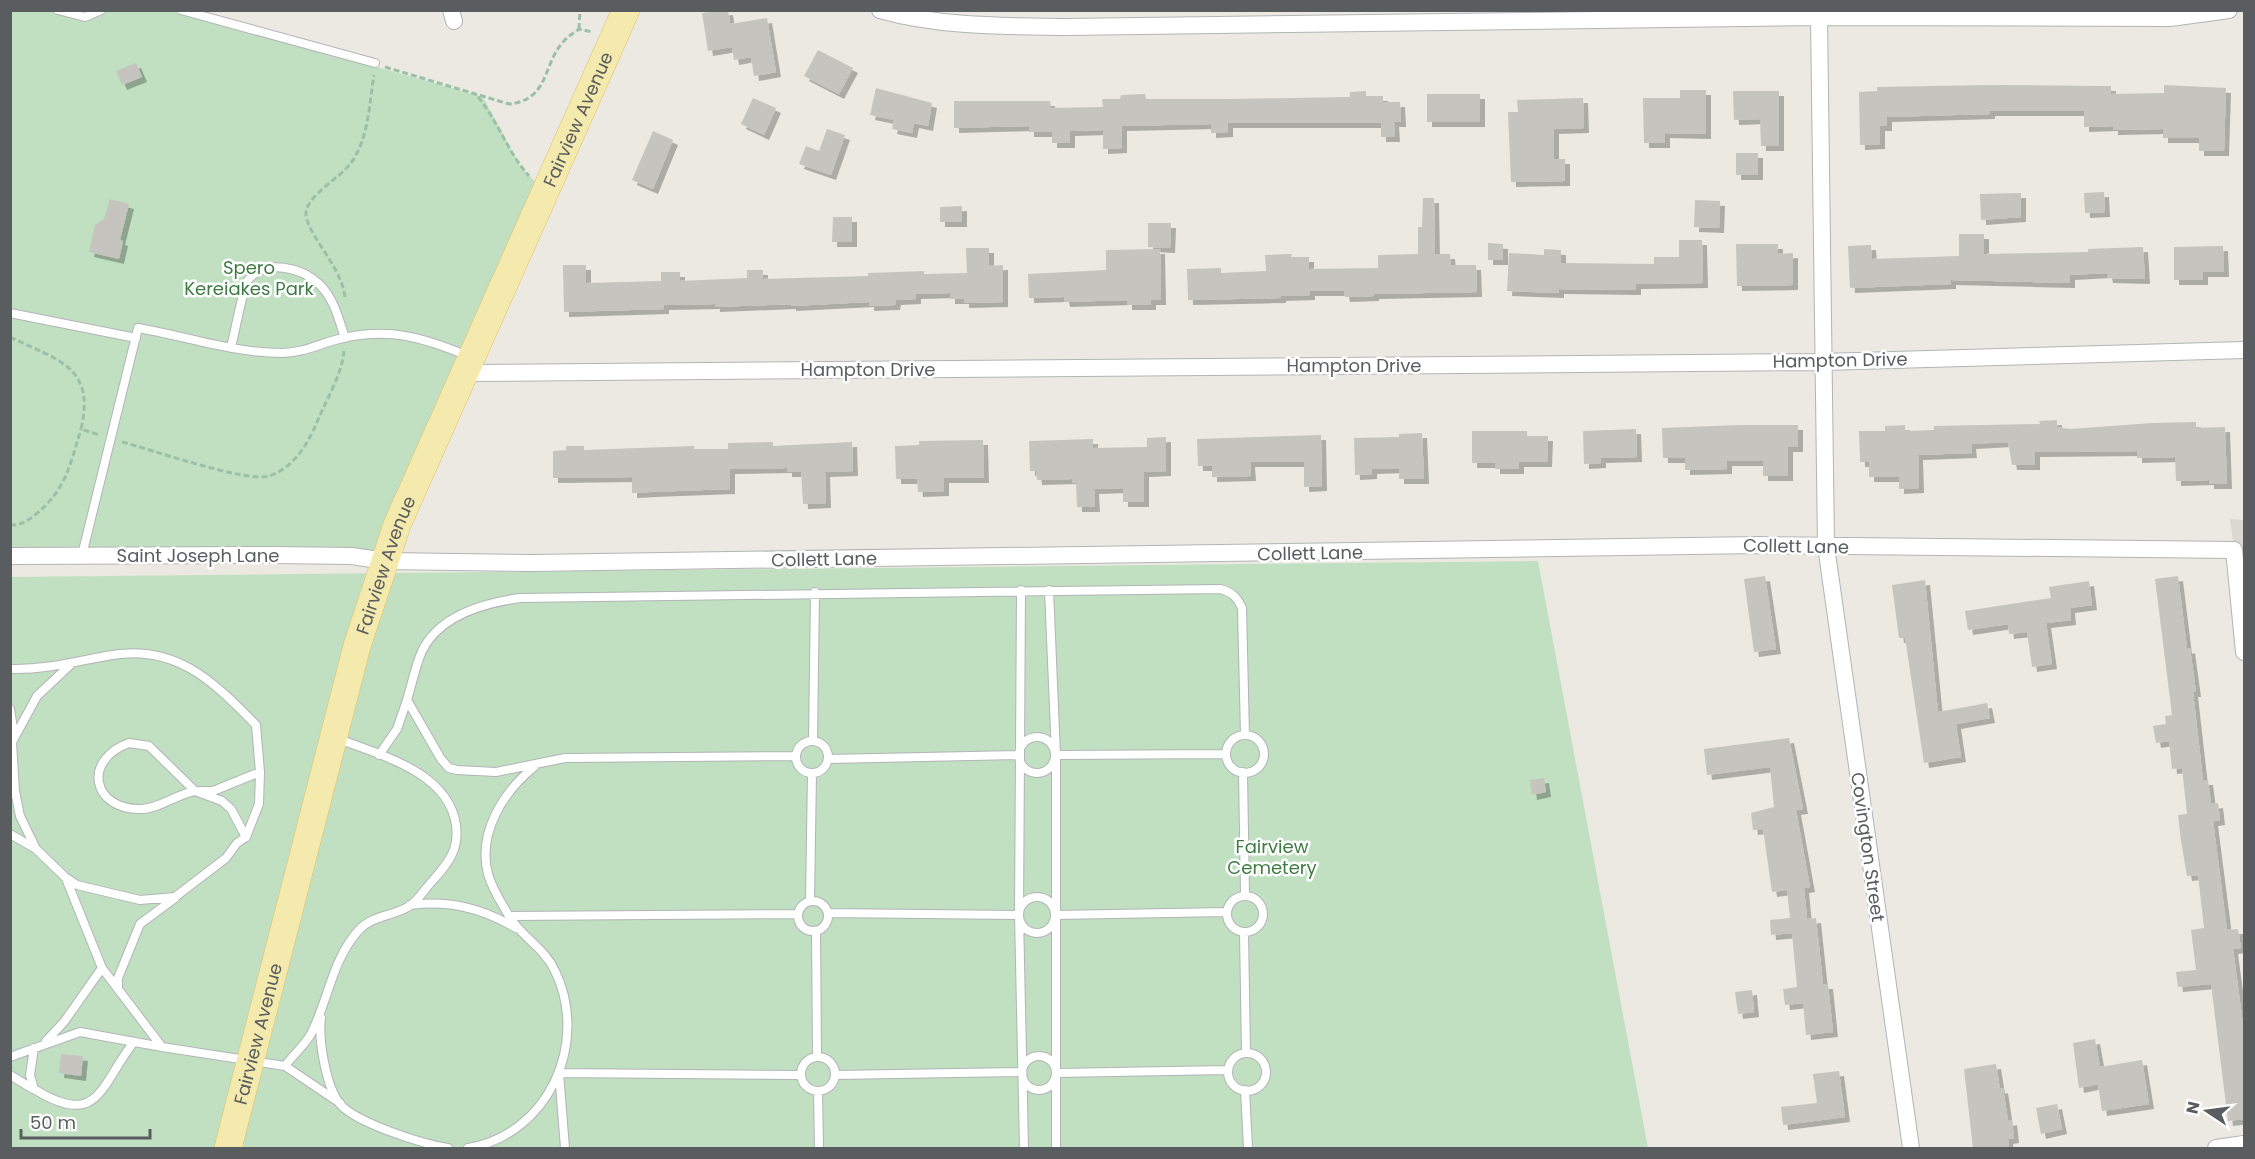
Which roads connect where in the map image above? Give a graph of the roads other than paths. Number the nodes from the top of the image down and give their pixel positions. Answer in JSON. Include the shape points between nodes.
{"nodes":[{"id":1,"x":58,"y":10,"type":"edge"},
{"id":2,"x":101,"y":10,"type":"edge"},
{"id":3,"x":181,"y":10,"type":"edge"},
{"id":4,"x":626,"y":10,"type":"edge"},
{"id":5,"x":880,"y":10,"type":"edge"},
{"id":6,"x":2229,"y":10,"type":"edge"},
{"id":7,"x":2058,"y":13,"type":"edge"},
{"id":8,"x":927,"y":15,"type":"edge"},
{"id":9,"x":1506,"y":17,"type":"edge"},
{"id":10,"x":1819,"y":17,"type":"junction"},
{"id":11,"x":1066,"y":19,"type":"edge"},
{"id":12,"x":375,"y":63,"type":"dead end"},
{"id":13,"x":10,"y":313,"type":"edge"},
{"id":14,"x":136,"y":338,"type":"junction"},
{"id":15,"x":345,"y":338,"type":"junction"},
{"id":16,"x":231,"y":346,"type":"junction"},
{"id":17,"x":2244,"y":350,"type":"edge"},
{"id":18,"x":1822,"y":362,"type":"junction"},
{"id":19,"x":467,"y":365,"type":"junction"},
{"id":20,"x":1826,"y":546,"type":"junction"},
{"id":21,"x":82,"y":555,"type":"junction"},
{"id":22,"x":2238,"y":555,"type":"edge"},
{"id":23,"x":10,"y":556,"type":"edge"},
{"id":24,"x":385,"y":561,"type":"junction"},
{"id":25,"x":1022,"y":590,"type":"junction"},
{"id":26,"x":1049,"y":590,"type":"junction"},
{"id":27,"x":815,"y":592,"type":"junction"},
{"id":28,"x":2244,"y":652,"type":"edge"},
{"id":29,"x":70,"y":664,"type":"junction"},
{"id":30,"x":10,"y":669,"type":"edge"},
{"id":31,"x":407,"y":700,"type":"junction"},
{"id":32,"x":10,"y":709,"type":"edge"},
{"id":33,"x":1245,"y":735,"type":"junction"},
{"id":34,"x":334,"y":738,"type":"junction"},
{"id":35,"x":813,"y":740,"type":"junction"},
{"id":36,"x":12,"y":742,"type":"junction"},
{"id":37,"x":10,"y":754,"type":"edge"},
{"id":38,"x":1226,"y":754,"type":"junction"},
{"id":39,"x":379,"y":755,"type":"junction"},
{"id":40,"x":1019,"y":755,"type":"junction"},
{"id":41,"x":795,"y":756,"type":"junction"},
{"id":42,"x":1056,"y":756,"type":"junction"},
{"id":43,"x":828,"y":759,"type":"junction"},
{"id":44,"x":541,"y":761,"type":"junction"},
{"id":45,"x":260,"y":772,"type":"junction"},
{"id":46,"x":1244,"y":772,"type":"junction"},
{"id":47,"x":812,"y":773,"type":"junction"},
{"id":48,"x":195,"y":791,"type":"junction"},
{"id":49,"x":10,"y":834,"type":"edge"},
{"id":50,"x":246,"y":837,"type":"junction"},
{"id":51,"x":36,"y":849,"type":"junction"},
{"id":52,"x":65,"y":877,"type":"junction"},
{"id":53,"x":1245,"y":895,"type":"junction"},
{"id":54,"x":175,"y":897,"type":"junction"},
{"id":55,"x":810,"y":900,"type":"junction"},
{"id":56,"x":410,"y":905,"type":"junction"},
{"id":57,"x":1227,"y":912,"type":"junction"},
{"id":58,"x":828,"y":913,"type":"junction"},
{"id":59,"x":798,"y":914,"type":"junction"},
{"id":60,"x":509,"y":915,"type":"junction"},
{"id":61,"x":1019,"y":915,"type":"junction"},
{"id":62,"x":1055,"y":915,"type":"junction"},
{"id":63,"x":516,"y":928,"type":"junction"},
{"id":64,"x":816,"y":931,"type":"junction"},
{"id":65,"x":1244,"y":932,"type":"junction"},
{"id":66,"x":102,"y":968,"type":"junction"},
{"id":67,"x":121,"y":995,"type":"junction"},
{"id":68,"x":324,"y":1001,"type":"junction"},
{"id":69,"x":134,"y":1041,"type":"junction"},
{"id":70,"x":44,"y":1043,"type":"junction"},
{"id":71,"x":162,"y":1047,"type":"junction"},
{"id":72,"x":34,"y":1048,"type":"junction"},
{"id":73,"x":1246,"y":1053,"type":"junction"},
{"id":74,"x":10,"y":1057,"type":"edge"},
{"id":75,"x":817,"y":1057,"type":"junction"},
{"id":76,"x":250,"y":1062,"type":"junction"},
{"id":77,"x":285,"y":1066,"type":"junction"},
{"id":78,"x":1228,"y":1070,"type":"junction"},
{"id":79,"x":1022,"y":1072,"type":"junction"},
{"id":80,"x":559,"y":1073,"type":"junction"},
{"id":81,"x":1056,"y":1073,"type":"junction"},
{"id":82,"x":10,"y":1075,"type":"edge"},
{"id":83,"x":801,"y":1075,"type":"junction"},
{"id":84,"x":835,"y":1075,"type":"junction"},
{"id":85,"x":34,"y":1089,"type":"junction"},
{"id":86,"x":1245,"y":1090,"type":"junction"},
{"id":87,"x":818,"y":1091,"type":"junction"},
{"id":88,"x":340,"y":1103,"type":"junction"},
{"id":89,"x":2244,"y":1144,"type":"edge"},
{"id":90,"x":228,"y":1149,"type":"edge"},
{"id":91,"x":447,"y":1149,"type":"edge"},
{"id":92,"x":468,"y":1149,"type":"edge"},
{"id":93,"x":565,"y":1149,"type":"edge"},
{"id":94,"x":819,"y":1149,"type":"edge"},
{"id":95,"x":1024,"y":1149,"type":"edge"},
{"id":96,"x":1056,"y":1149,"type":"edge"},
{"id":97,"x":1248,"y":1149,"type":"edge"},
{"id":98,"x":1911,"y":1149,"type":"edge"},
{"id":99,"x":2216,"y":1149,"type":"edge"}],
"edges":[{"from":1,"to":2,"type":"lane","via":[[85,17]]},
{"from":3,"to":12,"type":"lane"},
{"from":4,"to":19,"type":"main road","name":"Fairview Avenue"},
{"from":5,"to":8,"type":"street","via":[[903,17]]},
{"from":6,"to":7,"type":"street","via":[[2170,18]]},
{"from":7,"to":10,"type":"street"},
{"from":8,"to":11,"type":"street","via":[[991,26]]},
{"from":9,"to":10,"type":"street"},
{"from":9,"to":11,"type":"street"},
{"from":10,"to":18,"type":"street","name":"Covington Street"},
{"from":13,"to":14,"type":"lane"},
{"from":14,"to":16,"type":"lane","via":[[138,328]]},
{"from":14,"to":21,"type":"lane"},
{"from":15,"to":16,"type":"lane","via":[[306,351],[282,353]]},
{"from":15,"to":16,"type":"lane","via":[[335,307],[320,284],[298,271],[272,266],[249,278]]},
{"from":15,"to":19,"type":"lane","via":[[383,332],[426,339]]},
{"from":17,"to":18,"type":"street","name":"Hampton Drive"},
{"from":18,"to":19,"type":"street","name":"Hampton Drive"},
{"from":18,"to":20,"type":"street","name":"Covington Street"},
{"from":19,"to":24,"type":"main road","name":"Fairview Avenue","via":[[400,516]]},
{"from":20,"to":22,"type":"street","name":"Collett Lane"},
{"from":20,"to":24,"type":"street","name":"Collett Lane","via":[[532,563]]},
{"from":20,"to":98,"type":"street","name":"Covington Street"},
{"from":21,"to":23,"type":"street","name":"Saint Joseph Lane"},
{"from":21,"to":24,"type":"street","name":"Saint Joseph Lane","via":[[352,556]]},
{"from":22,"to":28,"type":"street"},
{"from":24,"to":34,"type":"main road","name":"Fairview Avenue","via":[[357,646]]},
{"from":25,"to":26,"type":"lane"},
{"from":25,"to":27,"type":"lane"},
{"from":25,"to":40,"type":"lane"},
{"from":26,"to":33,"type":"lane","via":[[1230,592],[1238,599],[1244,620]]},
{"from":26,"to":42,"type":"lane"},
{"from":27,"to":31,"type":"lane","via":[[531,597],[502,601],[453,619],[433,633],[420,658]]},
{"from":27,"to":35,"type":"lane"},
{"from":29,"to":30,"type":"lane"},
{"from":29,"to":36,"type":"lane","via":[[37,696]]},
{"from":29,"to":45,"type":"lane","via":[[108,655],[155,654],[191,667],[223,691],[256,725]]},
{"from":31,"to":39,"type":"lane","via":[[397,729]]},
{"from":31,"to":44,"type":"lane","via":[[448,768],[496,772]]},
{"from":32,"to":36,"type":"lane","via":[[14,722]]},
{"from":33,"to":38,"type":"lane","via":[[1232,741]]},
{"from":33,"to":46,"type":"lane","via":[[1259,741],[1263,752],[1258,767]]},
{"from":34,"to":39,"type":"lane"},
{"from":34,"to":76,"type":"main road","name":"Fairview Avenue"},
{"from":35,"to":41,"type":"lane","via":[[799,746]]},
{"from":35,"to":43,"type":"lane","via":[[825,746]]},
{"from":36,"to":37,"type":"lane"},
{"from":36,"to":51,"type":"lane","via":[[18,808]]},
{"from":38,"to":42,"type":"lane"},
{"from":38,"to":46,"type":"lane","via":[[1233,768]]},
{"from":39,"to":56,"type":"lane","via":[[427,779],[448,801],[456,824],[452,858]]},
{"from":40,"to":42,"type":"lane","via":[[1023,767],[1039,773],[1050,767]]},
{"from":40,"to":42,"type":"lane","via":[[1024,742],[1037,736],[1050,742]]},
{"from":40,"to":43,"type":"lane"},
{"from":40,"to":61,"type":"lane"},
{"from":41,"to":44,"type":"lane"},
{"from":41,"to":47,"type":"lane","via":[[800,768]]},
{"from":42,"to":62,"type":"lane"},
{"from":43,"to":47,"type":"lane","via":[[821,770]]},
{"from":44,"to":60,"type":"lane","via":[[506,795],[487,843],[487,872]]},
{"from":45,"to":48,"type":"lane","via":[[213,791]]},
{"from":45,"to":50,"type":"lane","via":[[259,804]]},
{"from":46,"to":53,"type":"lane"},
{"from":47,"to":55,"type":"lane"},
{"from":48,"to":48,"type":"lane","via":[[156,751],[140,743],[115,749],[98,774],[99,788],[108,800],[136,809]]},
{"from":48,"to":50,"type":"lane","via":[[222,801],[231,809]]},
{"from":49,"to":51,"type":"lane"},
{"from":50,"to":54,"type":"lane","via":[[226,858]]},
{"from":51,"to":52,"type":"lane"},
{"from":52,"to":54,"type":"lane","via":[[76,885],[140,900]]},
{"from":52,"to":66,"type":"lane"},
{"from":53,"to":57,"type":"lane","via":[[1234,899]]},
{"from":53,"to":65,"type":"lane","via":[[1257,900],[1263,916],[1256,928]]},
{"from":54,"to":67,"type":"lane","via":[[140,924],[118,981]]},
{"from":55,"to":58,"type":"lane","via":[[820,902]]},
{"from":55,"to":59,"type":"lane"},
{"from":56,"to":63,"type":"lane","via":[[455,904],[488,913]]},
{"from":56,"to":68,"type":"lane","via":[[371,920],[358,930],[346,947]]},
{"from":57,"to":62,"type":"lane"},
{"from":57,"to":65,"type":"lane","via":[[1231,926]]},
{"from":58,"to":61,"type":"lane"},
{"from":58,"to":64,"type":"lane","via":[[825,925]]},
{"from":59,"to":60,"type":"lane"},
{"from":59,"to":64,"type":"lane","via":[[801,926]]},
{"from":60,"to":63,"type":"lane"},
{"from":61,"to":62,"type":"lane","via":[[1025,901],[1034,897],[1048,901]]},
{"from":61,"to":62,"type":"lane","via":[[1026,930],[1039,933],[1050,927]]},
{"from":61,"to":79,"type":"lane"},
{"from":62,"to":81,"type":"lane"},
{"from":63,"to":80,"type":"lane","via":[[542,951],[560,982],[568,1035]]},
{"from":64,"to":75,"type":"lane"},
{"from":65,"to":73,"type":"lane"},
{"from":66,"to":67,"type":"lane"},
{"from":66,"to":70,"type":"lane"},
{"from":67,"to":71,"type":"lane"},
{"from":68,"to":77,"type":"lane","via":[[309,1038]]},
{"from":68,"to":88,"type":"lane","via":[[320,1037],[327,1072]]},
{"from":69,"to":70,"type":"lane","via":[[80,1032]]},
{"from":69,"to":71,"type":"lane"},
{"from":69,"to":85,"type":"lane","via":[[103,1092],[87,1102],[58,1103]]},
{"from":70,"to":72,"type":"lane"},
{"from":71,"to":76,"type":"lane"},
{"from":72,"to":74,"type":"lane"},
{"from":72,"to":85,"type":"lane","via":[[30,1075]]},
{"from":73,"to":78,"type":"lane","via":[[1236,1057]]},
{"from":73,"to":86,"type":"lane","via":[[1260,1059],[1265,1072],[1259,1086]]},
{"from":75,"to":83,"type":"lane","via":[[806,1063]]},
{"from":75,"to":84,"type":"lane","via":[[830,1062]]},
{"from":76,"to":77,"type":"lane"},
{"from":76,"to":90,"type":"main road","name":"Fairview Avenue"},
{"from":77,"to":88,"type":"lane"},
{"from":78,"to":81,"type":"lane"},
{"from":78,"to":86,"type":"lane","via":[[1233,1085]]},
{"from":79,"to":81,"type":"lane","via":[[1028,1060],[1040,1056],[1051,1061]]},
{"from":79,"to":81,"type":"lane","via":[[1026,1085],[1038,1090],[1051,1086]]},
{"from":79,"to":84,"type":"lane"},
{"from":79,"to":95,"type":"lane"},
{"from":80,"to":83,"type":"lane"},
{"from":80,"to":92,"type":"lane","via":[[546,1098],[525,1123],[492,1142]]},
{"from":80,"to":93,"type":"lane"},
{"from":81,"to":96,"type":"lane"},
{"from":82,"to":85,"type":"lane"},
{"from":83,"to":87,"type":"lane","via":[[808,1088]]},
{"from":84,"to":87,"type":"lane","via":[[830,1087]]},
{"from":86,"to":97,"type":"lane"},
{"from":87,"to":94,"type":"lane"},
{"from":88,"to":91,"type":"lane","via":[[371,1124]]},
{"from":89,"to":99,"type":"street"}]}
